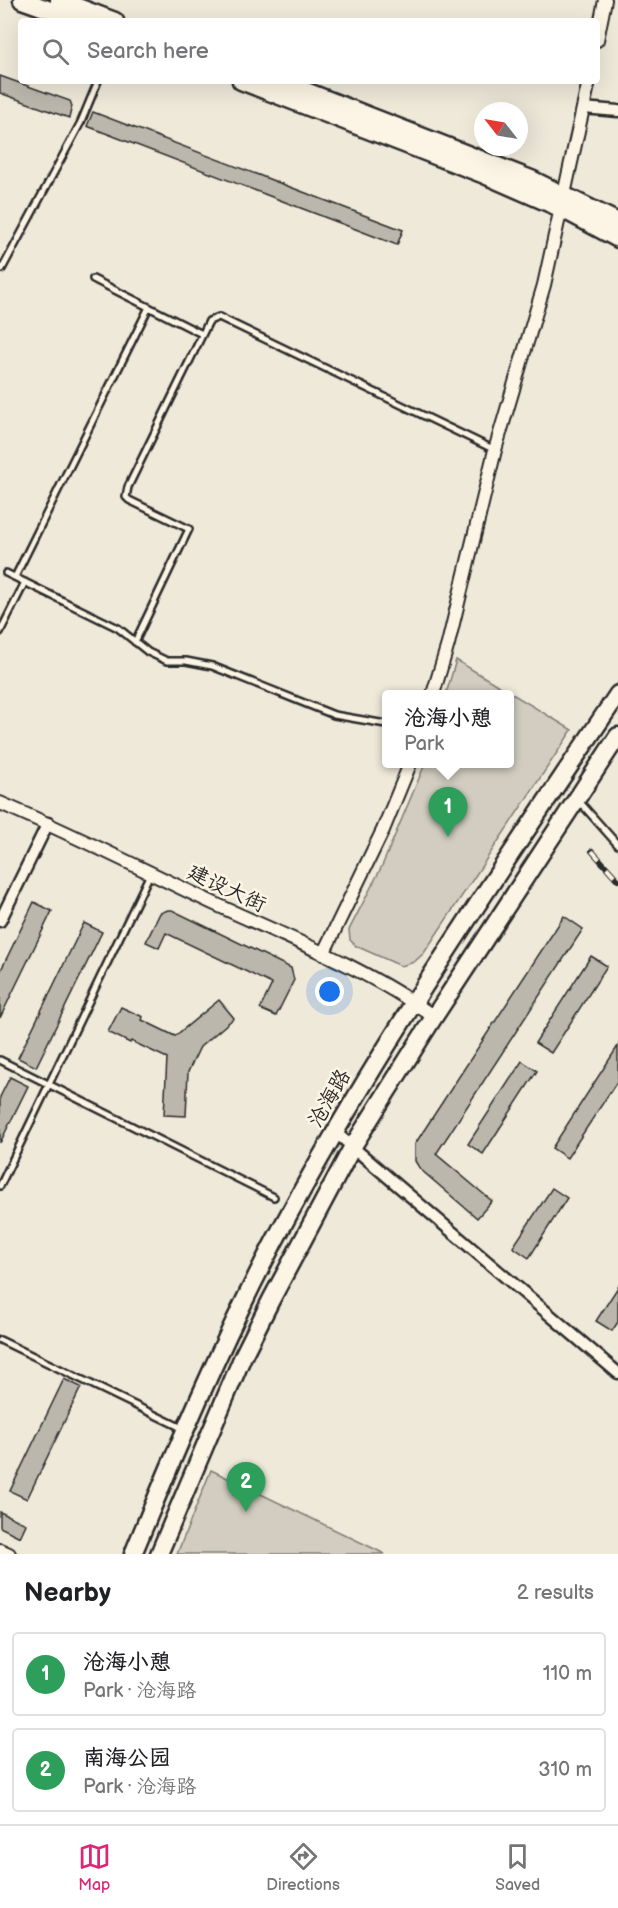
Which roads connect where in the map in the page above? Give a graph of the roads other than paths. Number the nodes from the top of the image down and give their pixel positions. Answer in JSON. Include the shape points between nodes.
{"nodes":[{"id":1,"x":22,"y":0,"type":"edge"},
{"id":2,"x":605,"y":0,"type":"edge"},
{"id":3,"x":55,"y":8,"type":"edge"},
{"id":4,"x":75,"y":18,"type":"edge"},
{"id":5,"x":101,"y":18,"type":"edge"},
{"id":6,"x":600,"y":25,"type":"edge"},
{"id":7,"x":98,"y":84,"type":"edge"},
{"id":8,"x":249,"y":84,"type":"edge"},
{"id":9,"x":288,"y":84,"type":"edge"},
{"id":10,"x":588,"y":84,"type":"edge"},
{"id":11,"x":583,"y":108,"type":"junction"},
{"id":12,"x":618,"y":110,"type":"edge"},
{"id":13,"x":563,"y":201,"type":"junction"},
{"id":14,"x":618,"y":222,"type":"edge"},
{"id":15,"x":618,"y":239,"type":"edge"},
{"id":16,"x":3,"y":269,"type":"dead end"},
{"id":17,"x":93,"y":279,"type":"dead end"},
{"id":18,"x":149,"y":307,"type":"junction"},
{"id":19,"x":202,"y":334,"type":"junction"},
{"id":20,"x":495,"y":450,"type":"junction"},
{"id":21,"x":6,"y":573,"type":"dead end"},
{"id":22,"x":15,"y":577,"type":"junction"},
{"id":23,"x":25,"y":582,"type":"junction"},
{"id":24,"x":0,"y":632,"type":"edge"},
{"id":25,"x":135,"y":642,"type":"junction"},
{"id":26,"x":434,"y":690,"type":"edge"},
{"id":27,"x":618,"y":694,"type":"edge"},
{"id":28,"x":382,"y":723,"type":"edge"},
{"id":29,"x":618,"y":736,"type":"edge"},
{"id":30,"x":408,"y":768,"type":"edge"},
{"id":31,"x":577,"y":799,"type":"junction"},
{"id":32,"x":0,"y":803,"type":"edge"},
{"id":33,"x":48,"y":823,"type":"junction"},
{"id":34,"x":618,"y":844,"type":"edge"},
{"id":35,"x":150,"y":874,"type":"junction"},
{"id":36,"x":0,"y":921,"type":"edge"},
{"id":37,"x":323,"y":954,"type":"junction"},
{"id":38,"x":413,"y":1002,"type":"junction"},
{"id":39,"x":434,"y":1017,"type":"junction"},
{"id":40,"x":0,"y":1060,"type":"edge"},
{"id":41,"x":49,"y":1085,"type":"junction"},
{"id":42,"x":335,"y":1132,"type":"junction"},
{"id":43,"x":353,"y":1146,"type":"junction"},
{"id":44,"x":0,"y":1186,"type":"edge"},
{"id":45,"x":274,"y":1197,"type":"dead end"},
{"id":46,"x":0,"y":1340,"type":"edge"},
{"id":47,"x":618,"y":1373,"type":"edge"},
{"id":48,"x":185,"y":1429,"type":"junction"},
{"id":49,"x":0,"y":1550,"type":"edge"},
{"id":50,"x":9,"y":1554,"type":"edge"},
{"id":51,"x":133,"y":1554,"type":"edge"},
{"id":52,"x":159,"y":1554,"type":"edge"}],
"edges":[{"from":1,"to":3,"type":"main road"},
{"from":2,"to":6,"type":"street"},
{"from":3,"to":4,"type":"main road"},
{"from":3,"to":5,"type":"main road"},
{"from":7,"to":16,"type":"lane"},
{"from":8,"to":13,"type":"main road"},
{"from":9,"to":13,"type":"main road","via":[[510,170]]},
{"from":10,"to":11,"type":"street"},
{"from":11,"to":12,"type":"street"},
{"from":11,"to":13,"type":"street"},
{"from":13,"to":14,"type":"main road"},
{"from":13,"to":15,"type":"main road"},
{"from":13,"to":20,"type":"street","via":[[544,285]]},
{"from":17,"to":18,"type":"lane"},
{"from":18,"to":19,"type":"lane"},
{"from":18,"to":22,"type":"lane"},
{"from":19,"to":20,"type":"lane","via":[[209,321],[219,317]]},
{"from":19,"to":25,"type":"lane","via":[[126,497],[189,530]]},
{"from":20,"to":26,"type":"street"},
{"from":21,"to":22,"type":"lane"},
{"from":22,"to":23,"type":"lane"},
{"from":23,"to":24,"type":"lane"},
{"from":23,"to":25,"type":"lane","via":[[118,628]]},
{"from":25,"to":28,"type":"lane","via":[[166,661],[212,666],[334,715]]},
{"from":27,"to":38,"type":"main road","name":"沧海路"},
{"from":29,"to":31,"type":"main road"},
{"from":30,"to":37,"type":"street"},
{"from":31,"to":34,"type":"lane"},
{"from":31,"to":39,"type":"main road"},
{"from":32,"to":33,"type":"street","name":"建设大街"},
{"from":33,"to":35,"type":"street","name":"建设大街"},
{"from":33,"to":36,"type":"street"},
{"from":35,"to":37,"type":"street","name":"建设大街"},
{"from":35,"to":41,"type":"lane"},
{"from":37,"to":38,"type":"street","name":"建设大街"},
{"from":38,"to":39,"type":"street","name":"建设大街"},
{"from":38,"to":42,"type":"main road","name":"沧海路"},
{"from":39,"to":43,"type":"main road"},
{"from":40,"to":41,"type":"lane"},
{"from":41,"to":44,"type":"lane"},
{"from":41,"to":45,"type":"lane"},
{"from":42,"to":43,"type":"street"},
{"from":42,"to":48,"type":"main road","name":"沧海路","via":[[218,1353]]},
{"from":43,"to":47,"type":"street"},
{"from":43,"to":52,"type":"main road","via":[[243,1356]]},
{"from":46,"to":48,"type":"lane"},
{"from":48,"to":51,"type":"main road","name":"沧海路"},
{"from":49,"to":50,"type":"street"}]}
